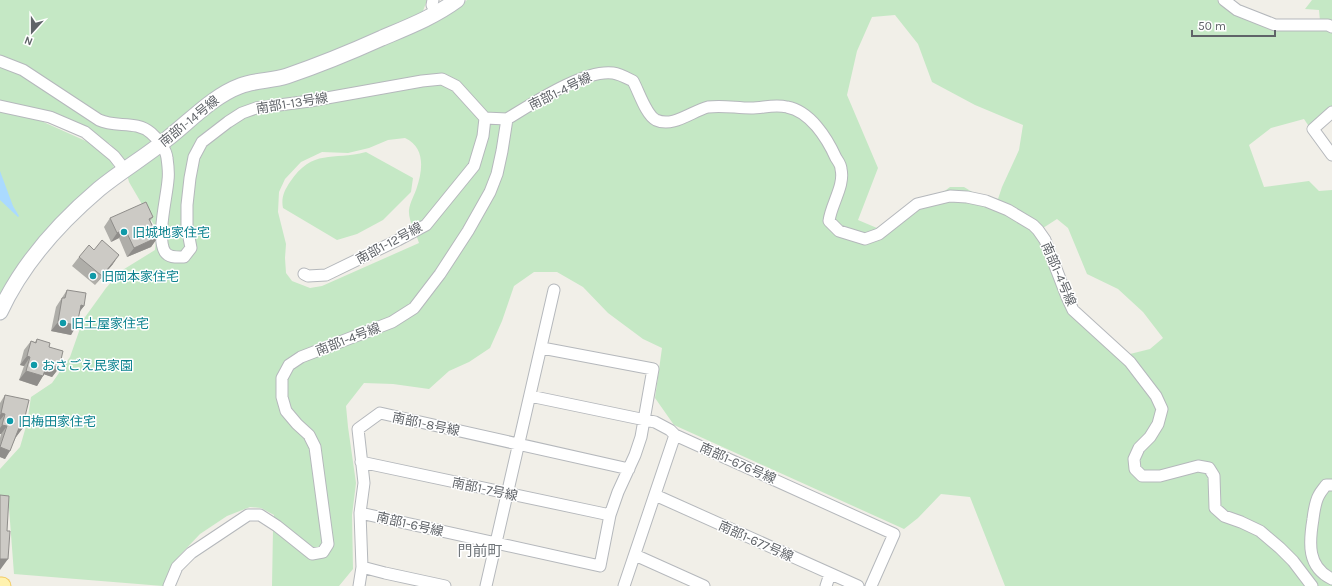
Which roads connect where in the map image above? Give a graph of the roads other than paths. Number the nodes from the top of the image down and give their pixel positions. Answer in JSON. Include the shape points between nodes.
{"nodes":[{"id":1,"x":457,"y":0,"type":"edge"},
{"id":2,"x":1224,"y":0,"type":"edge"},
{"id":3,"x":435,"y":7,"type":"edge"},
{"id":4,"x":1332,"y":27,"type":"edge"},
{"id":5,"x":0,"y":62,"type":"edge"},
{"id":6,"x":0,"y":106,"type":"edge"},
{"id":7,"x":1332,"y":112,"type":"edge"},
{"id":8,"x":486,"y":118,"type":"junction"},
{"id":9,"x":507,"y":119,"type":"junction"},
{"id":10,"x":161,"y":144,"type":"junction"},
{"id":11,"x":1332,"y":155,"type":"edge"},
{"id":12,"x":126,"y":170,"type":"junction"},
{"id":13,"x":304,"y":274,"type":"dead end"},
{"id":14,"x":554,"y":290,"type":"dead end"},
{"id":15,"x":0,"y":312,"type":"edge"},
{"id":16,"x":542,"y":348,"type":"junction"},
{"id":17,"x":530,"y":396,"type":"junction"},
{"id":18,"x":644,"y":420,"type":"junction"},
{"id":19,"x":675,"y":435,"type":"junction"},
{"id":20,"x":519,"y":445,"type":"junction"},
{"id":21,"x":361,"y":462,"type":"junction"},
{"id":22,"x":629,"y":469,"type":"junction"},
{"id":23,"x":1332,"y":485,"type":"edge"},
{"id":24,"x":508,"y":494,"type":"junction"},
{"id":25,"x":655,"y":495,"type":"junction"},
{"id":26,"x":360,"y":513,"type":"junction"},
{"id":27,"x":610,"y":516,"type":"junction"},
{"id":28,"x":496,"y":544,"type":"junction"},
{"id":29,"x":635,"y":555,"type":"junction"},
{"id":30,"x":362,"y":567,"type":"junction"},
{"id":31,"x":830,"y":574,"type":"junction"},
{"id":32,"x":1332,"y":579,"type":"edge"},
{"id":33,"x":169,"y":586,"type":"edge"},
{"id":34,"x":359,"y":586,"type":"edge"},
{"id":35,"x":445,"y":586,"type":"edge"},
{"id":36,"x":486,"y":586,"type":"edge"},
{"id":37,"x":624,"y":586,"type":"edge"},
{"id":38,"x":704,"y":586,"type":"edge"},
{"id":39,"x":826,"y":586,"type":"edge"},
{"id":40,"x":858,"y":586,"type":"edge"},
{"id":41,"x":871,"y":586,"type":"edge"},
{"id":42,"x":1312,"y":586,"type":"edge"}],
"edges":[{"from":1,"to":3,"type":"street","name":"南部1-14号線"},
{"from":2,"to":4,"type":"street","via":[[1236,10],[1276,25]]},
{"from":3,"to":10,"type":"street","name":"南部1-14号線","via":[[353,51],[285,76],[241,85],[225,92]]},
{"from":5,"to":10,"type":"street","via":[[23,70],[99,120],[107,124],[137,126],[150,132]]},
{"from":6,"to":12,"type":"street","via":[[50,117],[85,132],[114,156]]},
{"from":7,"to":11,"type":"street","via":[[1313,129]]},
{"from":8,"to":9,"type":"street"},
{"from":8,"to":10,"type":"street","name":"南部1-13号線","via":[[456,86],[442,79],[256,108],[242,113],[202,142],[194,157],[187,205],[190,248],[184,257],[173,258],[165,252],[161,241],[168,178],[167,157]]},
{"from":8,"to":13,"type":"street","name":"南部1-12号線","via":[[474,166],[426,225],[326,275]]},
{"from":9,"to":33,"type":"street","name":"南部1-4号線","via":[[497,174],[490,192],[440,274],[414,308],[392,322],[302,357],[289,365],[282,378],[282,397],[286,411],[309,435],[315,447],[328,544],[323,552],[312,554],[260,515],[248,515],[191,553],[177,567]]},
{"from":9,"to":42,"type":"street","name":"南部1-4号線","via":[[586,77],[614,73],[633,81],[648,112],[654,119],[662,122],[725,105],[752,108],[772,105],[801,112],[818,128],[842,168],[842,182],[829,221],[838,231],[865,239],[879,234],[917,204],[950,196],[986,201],[1022,218],[1038,230],[1045,240],[1073,310],[1130,362],[1156,396],[1162,409],[1158,424],[1139,448],[1134,459],[1134,469],[1142,476],[1160,476],[1198,466],[1209,468],[1214,476],[1215,508],[1224,516],[1260,531],[1293,561]]},
{"from":10,"to":12,"type":"street","name":"南部1-14号線"},
{"from":12,"to":15,"type":"street","name":"南部1-14号線","via":[[78,208],[41,247],[14,284]]},
{"from":14,"to":16,"type":"street"},
{"from":16,"to":17,"type":"street"},
{"from":16,"to":18,"type":"street","via":[[653,369]]},
{"from":17,"to":18,"type":"street"},
{"from":17,"to":20,"type":"street"},
{"from":18,"to":19,"type":"street","via":[[655,422]]},
{"from":18,"to":22,"type":"street","via":[[641,438]]},
{"from":19,"to":25,"type":"street"},
{"from":19,"to":41,"type":"street","name":"南部1-676号線","via":[[894,534]]},
{"from":20,"to":21,"type":"street","name":"南部1-8号線","via":[[380,413],[358,429]]},
{"from":20,"to":22,"type":"street","name":"南部1-8号線"},
{"from":20,"to":24,"type":"street"},
{"from":21,"to":24,"type":"street","name":"南部1-7号線"},
{"from":21,"to":26,"type":"street","name":"南部1-8号線","via":[[364,483]]},
{"from":22,"to":27,"type":"street"},
{"from":23,"to":32,"type":"street","via":[[1326,485],[1315,504],[1310,544],[1316,566]]},
{"from":24,"to":27,"type":"street","name":"南部1-7号線"},
{"from":24,"to":28,"type":"street"},
{"from":25,"to":29,"type":"street"},
{"from":25,"to":31,"type":"street","name":"南部1-677号線"},
{"from":26,"to":28,"type":"street","name":"南部1-6号線"},
{"from":26,"to":30,"type":"street","name":"南部1-8号線"},
{"from":27,"to":28,"type":"street","name":"南部1-6号線","via":[[600,566]]},
{"from":28,"to":36,"type":"street"},
{"from":29,"to":37,"type":"street"},
{"from":29,"to":38,"type":"street"},
{"from":30,"to":34,"type":"street","name":"南部1-8号線"},
{"from":30,"to":35,"type":"street"},
{"from":31,"to":39,"type":"street"},
{"from":31,"to":40,"type":"street","name":"南部1-677号線"}]}
